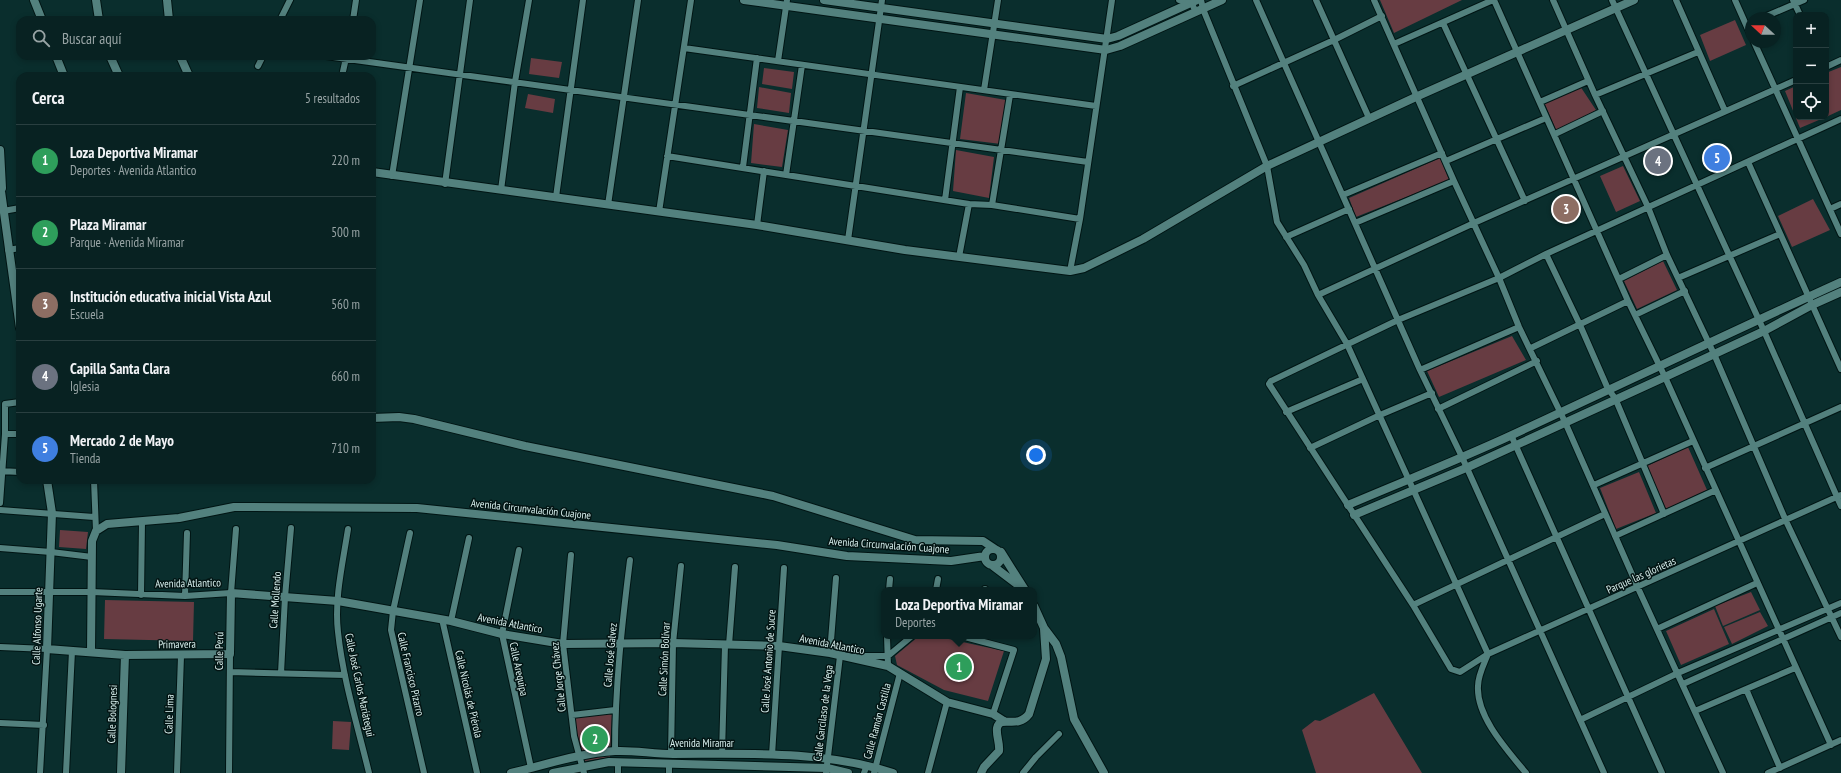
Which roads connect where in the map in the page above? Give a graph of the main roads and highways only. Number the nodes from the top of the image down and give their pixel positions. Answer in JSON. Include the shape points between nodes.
{"nodes":[{"id":1,"x":34,"y":0,"type":"edge"},
{"id":2,"x":96,"y":0,"type":"edge"},
{"id":3,"x":166,"y":0,"type":"edge"},
{"id":4,"x":744,"y":0,"type":"edge"},
{"id":5,"x":824,"y":0,"type":"edge"},
{"id":6,"x":1222,"y":0,"type":"edge"},
{"id":7,"x":1634,"y":0,"type":"edge"},
{"id":8,"x":1194,"y":1,"type":"edge"},
{"id":9,"x":787,"y":3,"type":"edge"},
{"id":10,"x":882,"y":4,"type":"edge"},
{"id":11,"x":40,"y":16,"type":"edge"},
{"id":12,"x":98,"y":16,"type":"edge"},
{"id":13,"x":168,"y":16,"type":"edge"},
{"id":14,"x":58,"y":60,"type":"edge"},
{"id":15,"x":112,"y":60,"type":"edge"},
{"id":16,"x":182,"y":60,"type":"edge"},
{"id":17,"x":62,"y":72,"type":"edge"},
{"id":18,"x":118,"y":72,"type":"edge"},
{"id":19,"x":188,"y":72,"type":"edge"},
{"id":20,"x":0,"y":150,"type":"edge"},
{"id":21,"x":376,"y":173,"type":"edge"},
{"id":22,"x":1,"y":186,"type":"edge"},
{"id":23,"x":1841,"y":282,"type":"edge"},
{"id":24,"x":16,"y":285,"type":"edge"},
{"id":25,"x":1841,"y":292,"type":"edge"},
{"id":26,"x":376,"y":418,"type":"edge"},
{"id":27,"x":48,"y":484,"type":"edge"},
{"id":28,"x":1348,"y":505,"type":"road end"},
{"id":29,"x":1354,"y":515,"type":"road end"},
{"id":30,"x":973,"y":541,"type":"junction"},
{"id":31,"x":998,"y":550,"type":"junction"},
{"id":32,"x":985,"y":554,"type":"junction"},
{"id":33,"x":967,"y":560,"type":"junction"},
{"id":34,"x":991,"y":565,"type":"junction"},
{"id":35,"x":1021,"y":587,"type":"edge"},
{"id":36,"x":1023,"y":587,"type":"edge"},
{"id":37,"x":232,"y":593,"type":"joint"},
{"id":38,"x":1037,"y":613,"type":"edge"},
{"id":39,"x":1044,"y":628,"type":"junction"},
{"id":40,"x":47,"y":649,"type":"joint"},
{"id":41,"x":91,"y":652,"type":"junction"},
{"id":42,"x":230,"y":654,"type":"joint"},
{"id":43,"x":125,"y":655,"type":"junction"},
{"id":44,"x":1004,"y":721,"type":"junction"},
{"id":45,"x":721,"y":769,"type":"edge"},
{"id":46,"x":773,"y":769,"type":"edge"},
{"id":47,"x":865,"y":769,"type":"edge"},
{"id":48,"x":583,"y":770,"type":"edge"},
{"id":49,"x":827,"y":770,"type":"edge"},
{"id":50,"x":874,"y":770,"type":"edge"},
{"id":51,"x":121,"y":773,"type":"edge"},
{"id":52,"x":511,"y":773,"type":"edge"},
{"id":53,"x":553,"y":773,"type":"edge"},
{"id":54,"x":848,"y":773,"type":"edge"},
{"id":55,"x":893,"y":773,"type":"edge"},
{"id":56,"x":980,"y":773,"type":"edge"},
{"id":57,"x":1104,"y":773,"type":"edge"}],
"edges":[{"from":1,"to":11,"type":"main road"},
{"from":2,"to":12,"type":"main road"},
{"from":3,"to":13,"type":"main road"},
{"from":4,"to":9,"type":"main road"},
{"from":5,"to":10,"type":"main road"},
{"from":6,"to":9,"type":"main road","via":[[1106,50],[880,19]]},
{"from":7,"to":21,"type":"main road","via":[[1266,166],[1143,239],[1084,268],[1070,271],[905,250],[757,225]]},
{"from":8,"to":10,"type":"main road","via":[[1118,36],[1106,39],[994,24]]},
{"from":14,"to":17,"type":"main road"},
{"from":15,"to":18,"type":"main road"},
{"from":16,"to":19,"type":"main road"},
{"from":20,"to":22,"type":"main road"},
{"from":22,"to":24,"type":"main road","via":[[8,250]]},
{"from":23,"to":28,"type":"main road","via":[[1511,436]]},
{"from":25,"to":29,"type":"main road","via":[[1665,377],[1466,468]]},
{"from":26,"to":30,"type":"main road","via":[[414,419],[525,446],[773,496],[916,540]]},
{"from":27,"to":40,"type":"main road","name":"Calle Alfonso Ugarte","via":[[52,513]]},
{"from":30,"to":31,"type":"main road","via":[[983,541]]},
{"from":30,"to":32,"type":"main road"},
{"from":31,"to":32,"type":"main road","via":[[990,549]]},
{"from":31,"to":34,"type":"main road","via":[[1002,558],[998,564]]},
{"from":31,"to":36,"type":"main road","name":"Avenida Circunvalación Cuajone"},
{"from":32,"to":33,"type":"main road","name":"Avenida Circunvalación Cuajone"},
{"from":32,"to":34,"type":"main road","via":[[986,561]]},
{"from":33,"to":34,"type":"main road","name":"Avenida Circunvalación Cuajone"},
{"from":33,"to":41,"type":"main road","name":"Avenida Circunvalación Cuajone","via":[[847,556],[777,545],[417,508],[234,507],[179,518],[107,524],[96,531],[92,541]]},
{"from":34,"to":35,"type":"main road","name":"Avenida Circunvalación Cuajone"},
{"from":37,"to":42,"type":"main road","name":"Calle Perú"},
{"from":37,"to":44,"type":"main road","name":"Avenida Atlantico","via":[[338,601],[563,644],[620,642],[779,646],[830,653],[888,666],[947,702],[993,714]]},
{"from":38,"to":39,"type":"main road"},
{"from":39,"to":44,"type":"main road","via":[[1046,659],[1029,714],[1025,720],[1019,722]]},
{"from":39,"to":57,"type":"main road","via":[[1056,644],[1061,657],[1074,719]]},
{"from":40,"to":41,"type":"main road","name":"Primavera"},
{"from":41,"to":43,"type":"main road","name":"Primavera"},
{"from":42,"to":43,"type":"main road","name":"Primavera"},
{"from":43,"to":51,"type":"main road","name":"Calle Bolognesi"},
{"from":44,"to":56,"type":"main road","via":[[997,727],[999,751]]},
{"from":45,"to":46,"type":"main road","name":"Avenida Miramar"},
{"from":45,"to":48,"type":"main road","name":"Avenida Miramar","via":[[618,762],[598,763]]},
{"from":46,"to":49,"type":"main road","name":"Avenida Miramar"},
{"from":47,"to":50,"type":"main road","name":"Avenida Miramar"},
{"from":47,"to":52,"type":"main road","name":"Avenida Miramar","via":[[827,758],[772,754],[615,751]]},
{"from":48,"to":53,"type":"main road","name":"Avenida Miramar"},
{"from":49,"to":54,"type":"main road","name":"Avenida Miramar"},
{"from":50,"to":55,"type":"main road","name":"Avenida Miramar"}]}
